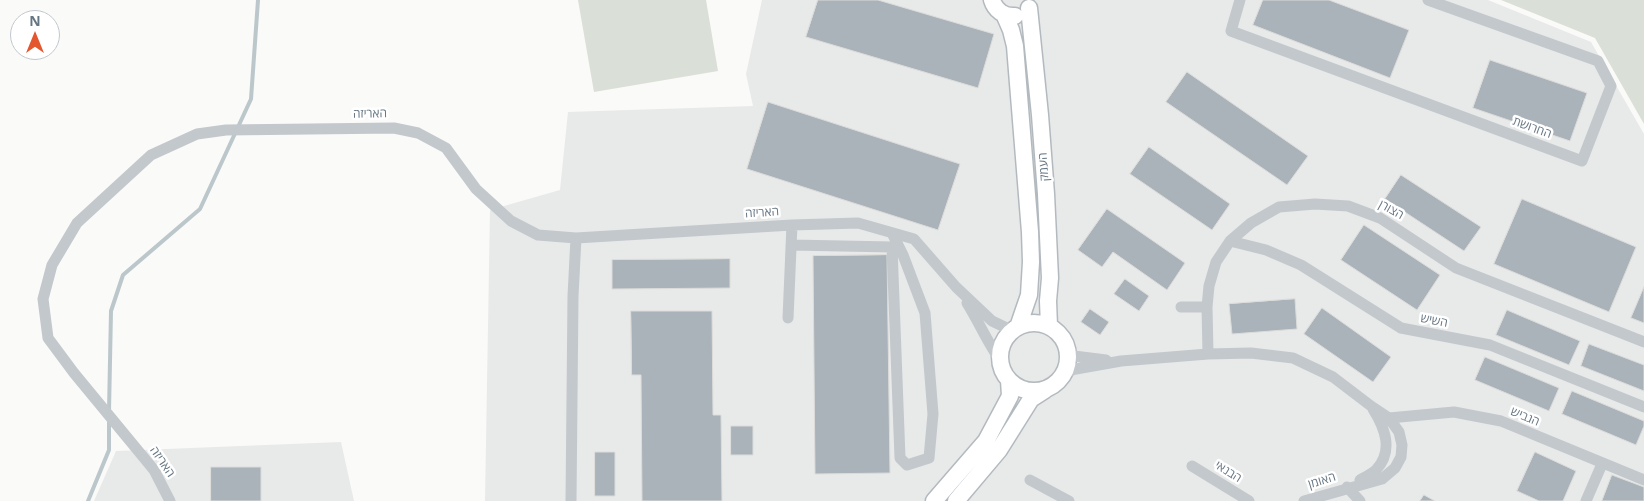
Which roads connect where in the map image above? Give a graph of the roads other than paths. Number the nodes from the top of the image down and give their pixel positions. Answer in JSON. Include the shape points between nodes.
{"nodes":[{"id":1,"x":992,"y":0,"type":"edge"},
{"id":2,"x":1240,"y":0,"type":"edge"},
{"id":3,"x":1428,"y":0,"type":"edge"},
{"id":4,"x":1031,"y":4,"type":"edge"},
{"id":5,"x":1004,"y":14,"type":"junction"},
{"id":6,"x":792,"y":225,"type":"junction"},
{"id":7,"x":892,"y":233,"type":"junction"},
{"id":8,"x":576,"y":238,"type":"junction"},
{"id":9,"x":1230,"y":241,"type":"junction"},
{"id":10,"x":791,"y":244,"type":"junction"},
{"id":11,"x":892,"y":247,"type":"junction"},
{"id":12,"x":956,"y":287,"type":"junction"},
{"id":13,"x":1181,"y":307,"type":"dead end"},
{"id":14,"x":1207,"y":307,"type":"junction"},
{"id":15,"x":788,"y":318,"type":"dead end"},
{"id":16,"x":1048,"y":326,"type":"junction"},
{"id":17,"x":1015,"y":329,"type":"junction"},
{"id":18,"x":1644,"y":342,"type":"edge"},
{"id":19,"x":1069,"y":354,"type":"junction"},
{"id":20,"x":1208,"y":354,"type":"junction"},
{"id":21,"x":1000,"y":360,"type":"junction"},
{"id":22,"x":1121,"y":361,"type":"junction"},
{"id":23,"x":1065,"y":372,"type":"junction"},
{"id":24,"x":1009,"y":380,"type":"junction"},
{"id":25,"x":1045,"y":390,"type":"junction"},
{"id":26,"x":1371,"y":406,"type":"junction"},
{"id":27,"x":1644,"y":407,"type":"edge"},
{"id":28,"x":1389,"y":418,"type":"junction"},
{"id":29,"x":1602,"y":464,"type":"junction"},
{"id":30,"x":1192,"y":466,"type":"dead end"},
{"id":31,"x":1030,"y":480,"type":"dead end"},
{"id":32,"x":1644,"y":480,"type":"edge"},
{"id":33,"x":1347,"y":487,"type":"junction"},
{"id":34,"x":170,"y":501,"type":"edge"},
{"id":35,"x":571,"y":501,"type":"edge"},
{"id":36,"x":934,"y":501,"type":"edge"},
{"id":37,"x":956,"y":501,"type":"edge"},
{"id":38,"x":1069,"y":501,"type":"edge"},
{"id":39,"x":1249,"y":501,"type":"edge"},
{"id":40,"x":1304,"y":501,"type":"edge"},
{"id":41,"x":1360,"y":501,"type":"edge"},
{"id":42,"x":1586,"y":501,"type":"edge"}],
"edges":[{"from":1,"to":5,"type":"main road","name":"העמק"},
{"from":2,"to":3,"type":"street","name":"החרושת","via":[[1231,31],[1582,161],[1611,86],[1598,61]]},
{"from":4,"to":5,"type":"main road","name":"העמק","via":[[1018,16]]},
{"from":4,"to":16,"type":"main road","name":"העמק","via":[[1046,194],[1050,278]]},
{"from":5,"to":17,"type":"main road","name":"העמק","via":[[1015,46],[1030,232],[1030,295]]},
{"from":6,"to":7,"type":"street","name":"האריזה","via":[[858,223]]},
{"from":6,"to":8,"type":"street","name":"האריזה"},
{"from":6,"to":10,"type":"street"},
{"from":7,"to":11,"type":"street"},
{"from":7,"to":11,"type":"street","via":[[925,313],[933,414],[929,458],[907,465],[900,458]]},
{"from":7,"to":12,"type":"street","name":"האריזה","via":[[914,239]]},
{"from":8,"to":34,"type":"street","name":"האריזה","via":[[538,235],[511,221],[476,189],[446,148],[418,133],[394,128],[226,130],[197,134],[151,155],[77,223],[52,265],[43,299],[48,338],[154,470]]},
{"from":8,"to":35,"type":"street"},
{"from":9,"to":14,"type":"street","name":"הצורן","via":[[1216,262]]},
{"from":9,"to":18,"type":"street","name":"הצורן","via":[[1251,223],[1279,207],[1348,206],[1380,218],[1456,268]]},
{"from":9,"to":27,"type":"street","name":"השיש","via":[[1266,250],[1301,264],[1401,328],[1490,345]]},
{"from":10,"to":11,"type":"street"},
{"from":10,"to":15,"type":"street"},
{"from":12,"to":17,"type":"street","name":"האריזה","via":[[992,321]]},
{"from":12,"to":21,"type":"street","name":"האריזה"},
{"from":13,"to":14,"type":"street"},
{"from":14,"to":20,"type":"street","name":"הצורן"},
{"from":16,"to":17,"type":"main road","via":[[1033,323]]},
{"from":16,"to":19,"type":"main road","via":[[1062,337]]},
{"from":17,"to":21,"type":"main road","via":[[1003,344]]},
{"from":19,"to":22,"type":"street"},
{"from":19,"to":23,"type":"main road"},
{"from":20,"to":22,"type":"street"},
{"from":20,"to":26,"type":"street","via":[[1251,352],[1293,358],[1333,377]]},
{"from":21,"to":24,"type":"main road"},
{"from":22,"to":23,"type":"street"},
{"from":23,"to":25,"type":"main road","via":[[1060,380]]},
{"from":24,"to":25,"type":"main road","via":[[1023,389]]},
{"from":24,"to":36,"type":"main road","via":[[1010,396],[986,441]]},
{"from":25,"to":37,"type":"main road","via":[[1032,399],[1000,450]]},
{"from":26,"to":28,"type":"street"},
{"from":26,"to":33,"type":"street","via":[[1382,422],[1387,449],[1375,471]]},
{"from":28,"to":29,"type":"street","name":"הגביש","via":[[1454,412],[1501,421]]},
{"from":28,"to":33,"type":"street","via":[[1399,432],[1402,445],[1401,457],[1395,468],[1382,479]]},
{"from":29,"to":32,"type":"street","name":"הגביש"},
{"from":29,"to":42,"type":"street"},
{"from":30,"to":39,"type":"street","name":"הבנאי"},
{"from":31,"to":38,"type":"street"},
{"from":33,"to":40,"type":"street","name":"האומן"},
{"from":33,"to":41,"type":"street"}]}
